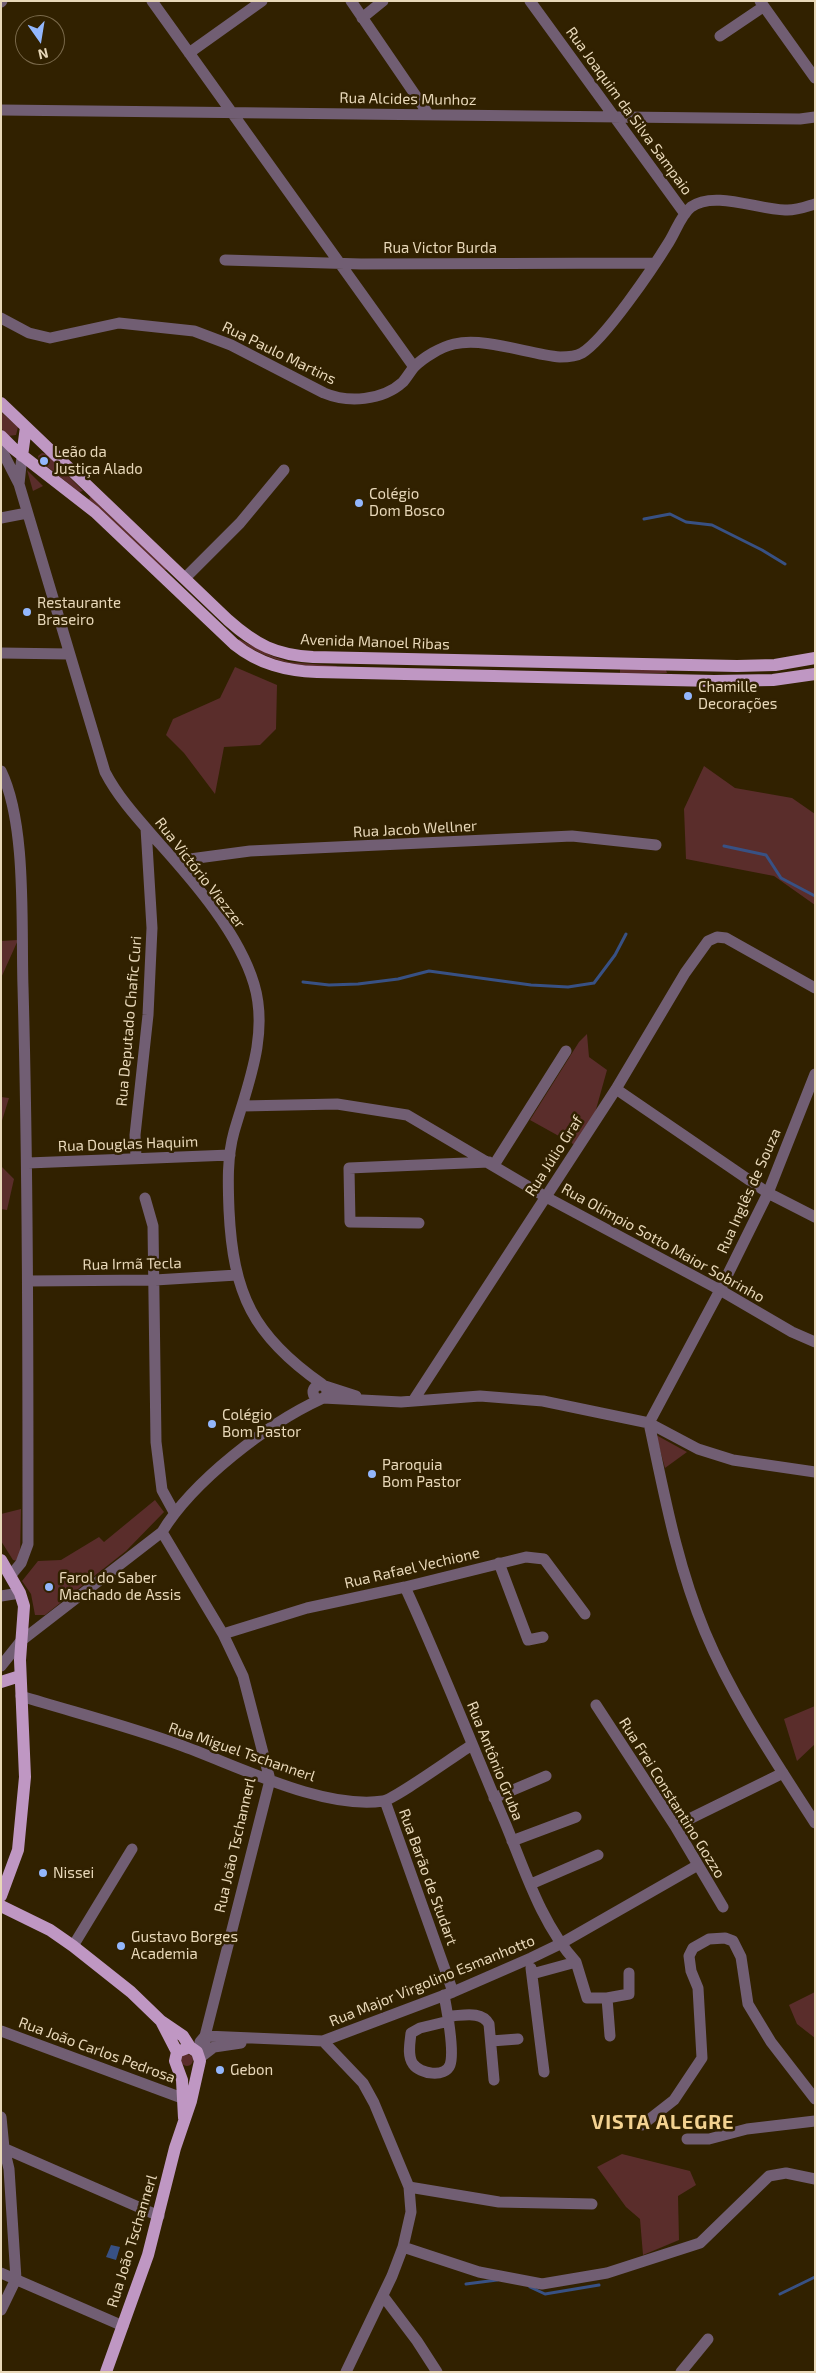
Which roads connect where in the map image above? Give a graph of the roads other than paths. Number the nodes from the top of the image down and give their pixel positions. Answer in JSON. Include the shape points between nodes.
{"nodes":[{"id":1,"x":152,"y":1,"type":"edge"},
{"id":2,"x":262,"y":1,"type":"edge"},
{"id":3,"x":352,"y":1,"type":"edge"},
{"id":4,"x":383,"y":1,"type":"edge"},
{"id":5,"x":530,"y":1,"type":"edge"},
{"id":6,"x":762,"y":4,"type":"edge"},
{"id":7,"x":362,"y":18,"type":"junction"},
{"id":8,"x":720,"y":36,"type":"dead end"},
{"id":9,"x":189,"y":52,"type":"junction"},
{"id":10,"x":815,"y":78,"type":"edge"},
{"id":11,"x":2,"y":110,"type":"edge"},
{"id":12,"x":232,"y":113,"type":"junction"},
{"id":13,"x":430,"y":115,"type":"junction"},
{"id":14,"x":615,"y":117,"type":"junction"},
{"id":15,"x":815,"y":117,"type":"edge"},
{"id":16,"x":815,"y":204,"type":"edge"},
{"id":17,"x":685,"y":214,"type":"junction"},
{"id":18,"x":225,"y":260,"type":"dead end"},
{"id":19,"x":339,"y":262,"type":"junction"},
{"id":20,"x":654,"y":263,"type":"junction"},
{"id":21,"x":1,"y":318,"type":"edge"},
{"id":22,"x":414,"y":367,"type":"junction"},
{"id":23,"x":1,"y":403,"type":"edge"},
{"id":24,"x":26,"y":427,"type":"junction"},
{"id":25,"x":1,"y":436,"type":"edge"},
{"id":26,"x":1,"y":449,"type":"edge"},
{"id":27,"x":22,"y":456,"type":"junction"},
{"id":28,"x":284,"y":470,"type":"dead end"},
{"id":29,"x":18,"y":484,"type":"junction"},
{"id":30,"x":27,"y":513,"type":"junction"},
{"id":31,"x":1,"y":518,"type":"edge"},
{"id":32,"x":185,"y":578,"type":"junction"},
{"id":33,"x":1,"y":653,"type":"edge"},
{"id":34,"x":69,"y":654,"type":"junction"},
{"id":35,"x":815,"y":658,"type":"edge"},
{"id":36,"x":448,"y":660,"type":"junction"},
{"id":37,"x":488,"y":661,"type":"junction"},
{"id":38,"x":737,"y":666,"type":"junction"},
{"id":39,"x":815,"y":674,"type":"edge"},
{"id":40,"x":446,"y":675,"type":"junction"},
{"id":41,"x":484,"y":676,"type":"junction"},
{"id":42,"x":714,"y":681,"type":"junction"},
{"id":43,"x":1,"y":771,"type":"edge"},
{"id":44,"x":146,"y":828,"type":"junction"},
{"id":45,"x":656,"y":845,"type":"dead end"},
{"id":46,"x":175,"y":861,"type":"junction"},
{"id":47,"x":815,"y":988,"type":"edge"},
{"id":48,"x":566,"y":1051,"type":"dead end"},
{"id":49,"x":815,"y":1074,"type":"edge"},
{"id":50,"x":616,"y":1089,"type":"junction"},
{"id":51,"x":812,"y":1090,"type":"edge"},
{"id":52,"x":243,"y":1106,"type":"junction"},
{"id":53,"x":230,"y":1155,"type":"junction"},
{"id":54,"x":136,"y":1158,"type":"junction"},
{"id":55,"x":28,"y":1163,"type":"junction"},
{"id":56,"x":491,"y":1164,"type":"junction"},
{"id":57,"x":768,"y":1193,"type":"junction"},
{"id":58,"x":546,"y":1197,"type":"junction"},
{"id":59,"x":145,"y":1198,"type":"dead end"},
{"id":60,"x":815,"y":1216,"type":"edge"},
{"id":61,"x":418,"y":1223,"type":"dead end"},
{"id":62,"x":236,"y":1275,"type":"junction"},
{"id":63,"x":155,"y":1280,"type":"junction"},
{"id":64,"x":28,"y":1281,"type":"junction"},
{"id":65,"x":720,"y":1290,"type":"junction"},
{"id":66,"x":815,"y":1342,"type":"edge"},
{"id":67,"x":319,"y":1392,"type":"junction"},
{"id":68,"x":413,"y":1401,"type":"junction"},
{"id":69,"x":648,"y":1423,"type":"junction"},
{"id":70,"x":815,"y":1472,"type":"edge"},
{"id":71,"x":174,"y":1512,"type":"junction"},
{"id":72,"x":162,"y":1532,"type":"junction"},
{"id":73,"x":1,"y":1560,"type":"edge"},
{"id":74,"x":499,"y":1562,"type":"junction"},
{"id":75,"x":11,"y":1575,"type":"junction"},
{"id":76,"x":405,"y":1587,"type":"junction"},
{"id":77,"x":20,"y":1593,"type":"junction"},
{"id":78,"x":1,"y":1596,"type":"edge"},
{"id":79,"x":584,"y":1614,"type":"dead end"},
{"id":80,"x":223,"y":1634,"type":"junction"},
{"id":81,"x":543,"y":1637,"type":"dead end"},
{"id":82,"x":21,"y":1641,"type":"junction"},
{"id":83,"x":1,"y":1666,"type":"edge"},
{"id":84,"x":20,"y":1676,"type":"junction"},
{"id":85,"x":1,"y":1682,"type":"edge"},
{"id":86,"x":20,"y":1696,"type":"junction"},
{"id":87,"x":596,"y":1705,"type":"dead end"},
{"id":88,"x":472,"y":1744,"type":"junction"},
{"id":89,"x":783,"y":1772,"type":"junction"},
{"id":90,"x":546,"y":1776,"type":"dead end"},
{"id":91,"x":270,"y":1780,"type":"junction"},
{"id":92,"x":494,"y":1798,"type":"junction"},
{"id":93,"x":385,"y":1801,"type":"junction"},
{"id":94,"x":576,"y":1817,"type":"dead end"},
{"id":95,"x":815,"y":1823,"type":"edge"},
{"id":96,"x":675,"y":1826,"type":"junction"},
{"id":97,"x":512,"y":1841,"type":"junction"},
{"id":98,"x":132,"y":1849,"type":"dead end"},
{"id":99,"x":598,"y":1855,"type":"dead end"},
{"id":100,"x":698,"y":1865,"type":"junction"},
{"id":101,"x":531,"y":1884,"type":"junction"},
{"id":102,"x":1,"y":1896,"type":"edge"},
{"id":103,"x":1,"y":1906,"type":"edge"},
{"id":104,"x":723,"y":1907,"type":"dead end"},
{"id":105,"x":560,"y":1944,"type":"junction"},
{"id":106,"x":73,"y":1946,"type":"junction"},
{"id":107,"x":531,"y":1958,"type":"junction"},
{"id":108,"x":576,"y":1962,"type":"junction"},
{"id":109,"x":629,"y":1973,"type":"dead end"},
{"id":110,"x":532,"y":1974,"type":"junction"},
{"id":111,"x":449,"y":1994,"type":"junction"},
{"id":112,"x":607,"y":1998,"type":"junction"},
{"id":113,"x":449,"y":2019,"type":"junction"},
{"id":114,"x":160,"y":2021,"type":"junction"},
{"id":115,"x":1,"y":2031,"type":"edge"},
{"id":116,"x":205,"y":2036,"type":"junction"},
{"id":117,"x":610,"y":2036,"type":"dead end"},
{"id":118,"x":275,"y":2039,"type":"junction"},
{"id":119,"x":518,"y":2039,"type":"dead end"},
{"id":120,"x":324,"y":2041,"type":"junction"},
{"id":121,"x":491,"y":2041,"type":"junction"},
{"id":122,"x":177,"y":2052,"type":"junction"},
{"id":123,"x":198,"y":2055,"type":"junction"},
{"id":124,"x":179,"y":2069,"type":"junction"},
{"id":125,"x":544,"y":2072,"type":"dead end"},
{"id":126,"x":494,"y":2080,"type":"dead end"},
{"id":127,"x":182,"y":2098,"type":"junction"},
{"id":128,"x":815,"y":2099,"type":"edge"},
{"id":129,"x":1,"y":2117,"type":"edge"},
{"id":130,"x":184,"y":2118,"type":"junction"},
{"id":131,"x":815,"y":2121,"type":"edge"},
{"id":132,"x":642,"y":2125,"type":"dead end"},
{"id":133,"x":687,"y":2139,"type":"dead end"},
{"id":134,"x":3,"y":2148,"type":"edge"},
{"id":135,"x":815,"y":2179,"type":"edge"},
{"id":136,"x":409,"y":2187,"type":"junction"},
{"id":137,"x":592,"y":2204,"type":"dead end"},
{"id":138,"x":159,"y":2216,"type":"junction"},
{"id":139,"x":403,"y":2247,"type":"junction"},
{"id":140,"x":1,"y":2274,"type":"edge"},
{"id":141,"x":16,"y":2279,"type":"junction"},
{"id":142,"x":383,"y":2296,"type":"junction"},
{"id":143,"x":1,"y":2310,"type":"edge"},
{"id":144,"x":123,"y":2326,"type":"junction"},
{"id":145,"x":708,"y":2339,"type":"dead end"},
{"id":146,"x":106,"y":2372,"type":"edge"},
{"id":147,"x":346,"y":2372,"type":"edge"},
{"id":148,"x":437,"y":2372,"type":"edge"},
{"id":149,"x":681,"y":2372,"type":"edge"}],
"edges":[{"from":1,"to":9,"type":"street"},
{"from":2,"to":9,"type":"street"},
{"from":3,"to":7,"type":"street"},
{"from":4,"to":7,"type":"street"},
{"from":5,"to":14,"type":"street","name":"Rua Joaquim da Silva Sampaio"},
{"from":6,"to":8,"type":"street"},
{"from":6,"to":10,"type":"street"},
{"from":7,"to":13,"type":"street"},
{"from":9,"to":12,"type":"street"},
{"from":11,"to":12,"type":"street","name":"Rua Alcides Munhoz"},
{"from":12,"to":13,"type":"street","name":"Rua Alcides Munhoz"},
{"from":12,"to":19,"type":"street"},
{"from":13,"to":14,"type":"street","name":"Rua Alcides Munhoz"},
{"from":14,"to":15,"type":"street","name":"Rua Alcides Munhoz"},
{"from":14,"to":17,"type":"street","name":"Rua Joaquim da Silva Sampaio"},
{"from":16,"to":17,"type":"street","name":"Rua Paulo Martins","via":[[785,210],[708,200],[694,205]]},
{"from":17,"to":20,"type":"street","name":"Rua Paulo Martins"},
{"from":18,"to":19,"type":"street","name":"Rua Victor Burda"},
{"from":19,"to":20,"type":"street","name":"Rua Victor Burda"},
{"from":19,"to":22,"type":"street"},
{"from":20,"to":22,"type":"street","name":"Rua Paulo Martins","via":[[602,335],[576,356],[549,356],[462,343],[440,350]]},
{"from":21,"to":22,"type":"street","name":"Rua Paulo Martins","via":[[28,333],[50,338],[119,323],[194,331],[231,345],[324,393],[346,400],[384,393],[399,385]]},
{"from":23,"to":24,"type":"main road","name":"Avenida Manoel Ribas"},
{"from":24,"to":27,"type":"main road"},
{"from":24,"to":32,"type":"main road","name":"Avenida Manoel Ribas"},
{"from":25,"to":27,"type":"main road","name":"Avenida Manoel Ribas"},
{"from":26,"to":29,"type":"street","name":"Rua Victório Viezzer"},
{"from":27,"to":29,"type":"street","name":"Rua Victório Viezzer"},
{"from":27,"to":40,"type":"main road","name":"Avenida Manoel Ribas","via":[[86,504],[222,634],[254,658],[302,672]]},
{"from":28,"to":32,"type":"street","via":[[235,529]]},
{"from":29,"to":30,"type":"street","name":"Rua Victório Viezzer"},
{"from":30,"to":31,"type":"street"},
{"from":30,"to":34,"type":"street","name":"Rua Victório Viezzer"},
{"from":32,"to":36,"type":"main road","name":"Avenida Manoel Ribas","via":[[242,632],[276,652],[313,658]]},
{"from":33,"to":34,"type":"street"},
{"from":34,"to":44,"type":"street","name":"Rua Victório Viezzer","via":[[105,772],[119,796]]},
{"from":35,"to":38,"type":"main road","name":"Avenida Manoel Ribas","via":[[775,665]]},
{"from":36,"to":37,"type":"main road","name":"Avenida Manoel Ribas"},
{"from":36,"to":40,"type":"main road","via":[[452,670]]},
{"from":37,"to":38,"type":"main road","name":"Avenida Manoel Ribas"},
{"from":37,"to":41,"type":"main road","via":[[482,669]]},
{"from":38,"to":42,"type":"main road","via":[[716,675]]},
{"from":39,"to":42,"type":"main road","name":"Avenida Manoel Ribas","via":[[773,680]]},
{"from":40,"to":41,"type":"main road","name":"Avenida Manoel Ribas"},
{"from":41,"to":42,"type":"main road","name":"Avenida Manoel Ribas"},
{"from":43,"to":55,"type":"street","via":[[7,783],[19,849]]},
{"from":44,"to":46,"type":"street","name":"Rua Victório Viezzer"},
{"from":44,"to":54,"type":"street","name":"Rua Deputado Chafic Curi","via":[[152,928],[148,1015],[135,1135]]},
{"from":45,"to":46,"type":"street","name":"Rua Jacob Wellner","via":[[572,836],[250,851]]},
{"from":46,"to":52,"type":"street","name":"Rua Victório Viezzer","via":[[231,936],[254,983],[259,1028]]},
{"from":47,"to":50,"type":"street","name":"Rua Júlio Graf","via":[[726,938],[708,941],[685,973]]},
{"from":48,"to":56,"type":"street"},
{"from":49,"to":51,"type":"street","name":"Rua Inglês de Souza"},
{"from":50,"to":57,"type":"street"},
{"from":50,"to":58,"type":"street","name":"Rua Júlio Graf"},
{"from":51,"to":57,"type":"street","name":"Rua Inglês de Souza"},
{"from":52,"to":53,"type":"street","name":"Rua Victório Viezzer"},
{"from":52,"to":56,"type":"street","name":"Rua Olímpio Sotto Maior Sobrinho","via":[[337,1104],[408,1115]]},
{"from":53,"to":54,"type":"street","name":"Rua Douglas Haquim"},
{"from":53,"to":62,"type":"street","name":"Rua Victório Viezzer","via":[[229,1214]]},
{"from":54,"to":55,"type":"street","name":"Rua Douglas Haquim"},
{"from":55,"to":64,"type":"street"},
{"from":56,"to":58,"type":"street","name":"Rua Olímpio Sotto Maior Sobrinho"},
{"from":56,"to":61,"type":"street","via":[[349,1168],[350,1222]]},
{"from":57,"to":60,"type":"street"},
{"from":57,"to":65,"type":"street","name":"Rua Inglês de Souza"},
{"from":58,"to":65,"type":"street","name":"Rua Olímpio Sotto Maior Sobrinho"},
{"from":58,"to":68,"type":"street","name":"Rua Júlio Graf"},
{"from":59,"to":63,"type":"street","via":[[153,1226]]},
{"from":62,"to":63,"type":"street","name":"Rua Irmã Tecla"},
{"from":62,"to":67,"type":"street","name":"Rua Victório Viezzer","via":[[262,1330]]},
{"from":63,"to":64,"type":"street","name":"Rua Irmã Tecla"},
{"from":63,"to":71,"type":"street","via":[[156,1442],[162,1490]]},
{"from":64,"to":75,"type":"street","via":[[28,1544],[21,1563]]},
{"from":65,"to":66,"type":"street","name":"Rua Olímpio Sotto Maior Sobrinho"},
{"from":65,"to":69,"type":"street","name":"Rua Inglês de Souza"},
{"from":67,"to":68,"type":"street","via":[[377,1402]]},
{"from":67,"to":71,"type":"street","via":[[228,1461]]},
{"from":68,"to":69,"type":"street","via":[[466,1396],[522,1398]]},
{"from":69,"to":70,"type":"street","via":[[698,1450],[733,1460]]},
{"from":69,"to":89,"type":"street","via":[[674,1537],[705,1632],[733,1689]]},
{"from":71,"to":72,"type":"street"},
{"from":72,"to":80,"type":"street","name":"Rua João Tschannerl"},
{"from":72,"to":82,"type":"street"},
{"from":73,"to":75,"type":"main road"},
{"from":74,"to":76,"type":"street","name":"Rua Rafael Vechione"},
{"from":74,"to":79,"type":"street","name":"Rua Rafael Vechione","via":[[526,1556],[544,1559]]},
{"from":74,"to":81,"type":"street","via":[[528,1640]]},
{"from":75,"to":77,"type":"main road"},
{"from":76,"to":80,"type":"street","name":"Rua Rafael Vechione","via":[[308,1608]]},
{"from":76,"to":88,"type":"street","name":"Rua Antônio Gruba"},
{"from":77,"to":78,"type":"street"},
{"from":77,"to":82,"type":"main road","via":[[24,1606]]},
{"from":80,"to":91,"type":"street","name":"Rua João Tschannerl","via":[[243,1676]]},
{"from":82,"to":83,"type":"street"},
{"from":82,"to":84,"type":"main road"},
{"from":84,"to":85,"type":"main road"},
{"from":84,"to":86,"type":"main road"},
{"from":86,"to":91,"type":"street","name":"Rua Miguel Tschannerl","via":[[179,1745]]},
{"from":86,"to":102,"type":"main road","via":[[25,1746],[25,1797],[18,1850]]},
{"from":87,"to":96,"type":"street","name":"Rua Frei Constantino Gozzo"},
{"from":88,"to":92,"type":"street","name":"Rua Antônio Gruba"},
{"from":88,"to":93,"type":"street"},
{"from":89,"to":95,"type":"street"},
{"from":89,"to":96,"type":"street"},
{"from":90,"to":92,"type":"street"},
{"from":91,"to":93,"type":"street","name":"Rua Miguel Tschannerl","via":[[333,1799]]},
{"from":91,"to":116,"type":"street","name":"Rua João Tschannerl"},
{"from":92,"to":97,"type":"street","name":"Rua Antônio Gruba"},
{"from":93,"to":111,"type":"street","name":"Rua Barão de Studart"},
{"from":94,"to":97,"type":"street"},
{"from":96,"to":100,"type":"street","name":"Rua Frei Constantino Gozzo"},
{"from":97,"to":101,"type":"street","name":"Rua Antônio Gruba"},
{"from":98,"to":106,"type":"street"},
{"from":99,"to":101,"type":"street"},
{"from":100,"to":104,"type":"street","name":"Rua Frei Constantino Gozzo"},
{"from":100,"to":105,"type":"street","name":"Rua Major Virgolino Esmanhotto"},
{"from":101,"to":105,"type":"street","name":"Rua Antônio Gruba"},
{"from":103,"to":106,"type":"main road","via":[[50,1930]]},
{"from":105,"to":107,"type":"street","name":"Rua Major Virgolino Esmanhotto"},
{"from":105,"to":108,"type":"street","name":"Rua Antônio Gruba"},
{"from":106,"to":114,"type":"main road"},
{"from":107,"to":110,"type":"street"},
{"from":107,"to":111,"type":"street","name":"Rua Major Virgolino Esmanhotto"},
{"from":108,"to":110,"type":"street"},
{"from":108,"to":112,"type":"street","via":[[587,1998]]},
{"from":109,"to":112,"type":"street","via":[[629,1994]]},
{"from":110,"to":125,"type":"street"},
{"from":111,"to":113,"type":"street","name":"Rua Barão de Studart"},
{"from":111,"to":120,"type":"street","name":"Rua Major Virgolino Esmanhotto"},
{"from":112,"to":117,"type":"street"},
{"from":113,"to":113,"type":"street","via":[[451,2063],[448,2070],[440,2074],[419,2069],[413,2064],[409,2048],[411,2034]]},
{"from":113,"to":121,"type":"street","via":[[480,2015],[486,2018]]},
{"from":114,"to":122,"type":"main road"},
{"from":114,"to":123,"type":"main road","via":[[183,2036]]},
{"from":115,"to":127,"type":"street","name":"Rua João Carlos Pedrosa"},
{"from":116,"to":118,"type":"street","name":"Rua Major Virgolino Esmanhotto"},
{"from":116,"to":123,"type":"street","name":"Rua João Tschannerl"},
{"from":118,"to":120,"type":"street","name":"Rua Major Virgolino Esmanhotto"},
{"from":118,"to":123,"type":"street","name":"Rua Major Virgolino Esmanhotto","via":[[214,2047]]},
{"from":119,"to":121,"type":"street"},
{"from":120,"to":136,"type":"street","via":[[363,2083]]},
{"from":121,"to":126,"type":"street"},
{"from":122,"to":123,"type":"main road"},
{"from":122,"to":124,"type":"main road","name":"Rua João Tschannerl","via":[[175,2061]]},
{"from":123,"to":124,"type":"main road","via":[[192,2071]]},
{"from":123,"to":130,"type":"main road","name":"Rua João Tschannerl","via":[[191,2101]]},
{"from":124,"to":127,"type":"main road","name":"Rua João Tschannerl"},
{"from":127,"to":130,"type":"main road","name":"Rua João Tschannerl"},
{"from":128,"to":132,"type":"street","via":[[771,2042],[748,2004],[741,1957],[733,1941],[709,1939],[694,1948],[689,1956],[698,1988],[702,2058],[674,2100]]},
{"from":129,"to":134,"type":"street"},
{"from":130,"to":138,"type":"main road","name":"Rua João Tschannerl"},
{"from":131,"to":133,"type":"street","via":[[747,2129],[709,2139]]},
{"from":134,"to":138,"type":"street"},
{"from":134,"to":141,"type":"street","via":[[10,2168]]},
{"from":135,"to":139,"type":"street","via":[[786,2173],[769,2176],[700,2243],[607,2273],[542,2284],[479,2272]]},
{"from":136,"to":137,"type":"street","via":[[499,2202]]},
{"from":136,"to":139,"type":"street","via":[[411,2212]]},
{"from":138,"to":144,"type":"main road","name":"Rua João Tschannerl","via":[[142,2276]]},
{"from":139,"to":142,"type":"street"},
{"from":140,"to":141,"type":"street"},
{"from":141,"to":143,"type":"street"},
{"from":141,"to":144,"type":"street"},
{"from":142,"to":147,"type":"street"},
{"from":142,"to":148,"type":"street"},
{"from":144,"to":146,"type":"main road","name":"Rua João Tschannerl"},
{"from":145,"to":149,"type":"street"}]}
